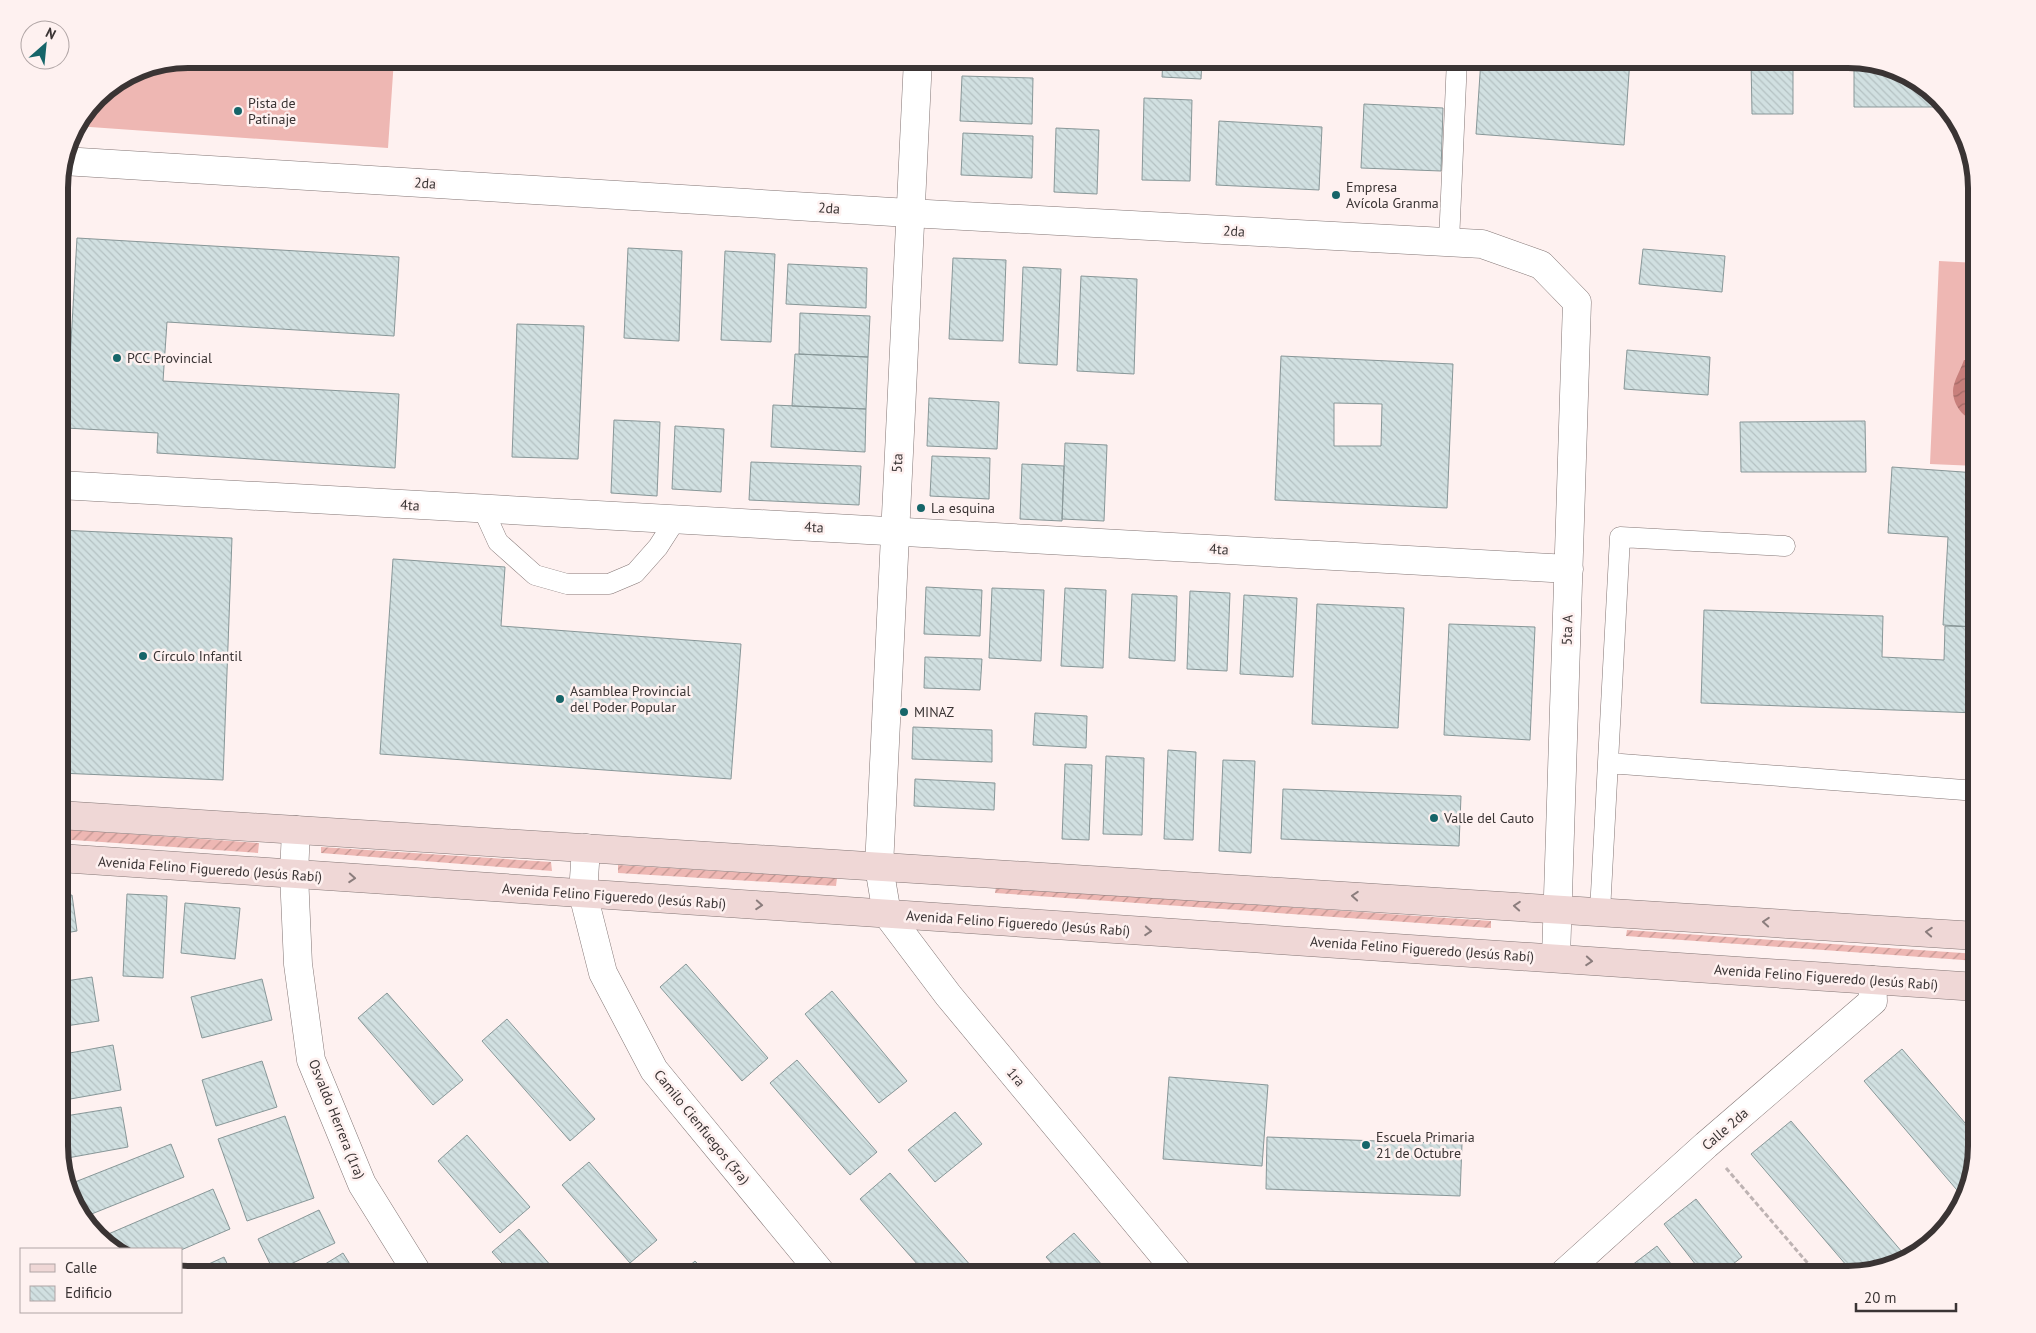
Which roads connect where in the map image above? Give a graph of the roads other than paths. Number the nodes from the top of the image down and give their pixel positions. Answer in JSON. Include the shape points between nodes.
{"nodes":[{"id":1,"x":917,"y":68,"type":"edge"},
{"id":2,"x":1457,"y":68,"type":"edge"},
{"id":3,"x":71,"y":161,"type":"edge"},
{"id":4,"x":909,"y":213,"type":"junction"},
{"id":5,"x":1449,"y":242,"type":"junction"},
{"id":6,"x":1577,"y":302,"type":"joint"},
{"id":7,"x":68,"y":486,"type":"edge"},
{"id":8,"x":483,"y":509,"type":"junction"},
{"id":9,"x":676,"y":519,"type":"junction"},
{"id":10,"x":894,"y":531,"type":"junction"},
{"id":11,"x":1784,"y":546,"type":"dead end"},
{"id":12,"x":1569,"y":569,"type":"junction"},
{"id":13,"x":1608,"y":763,"type":"junction"},
{"id":14,"x":1968,"y":790,"type":"edge"},
{"id":15,"x":68,"y":816,"type":"edge"},
{"id":16,"x":296,"y":830,"type":"junction"},
{"id":17,"x":586,"y":848,"type":"junction"},
{"id":18,"x":68,"y":859,"type":"edge"},
{"id":19,"x":879,"y":867,"type":"junction"},
{"id":20,"x":294,"y":874,"type":"junction"},
{"id":21,"x":583,"y":894,"type":"junction"},
{"id":22,"x":1559,"y":909,"type":"junction"},
{"id":23,"x":1600,"y":912,"type":"junction"},
{"id":24,"x":887,"y":914,"type":"junction"},
{"id":25,"x":1968,"y":935,"type":"edge"},
{"id":26,"x":1556,"y":958,"type":"junction"},
{"id":27,"x":1872,"y":980,"type":"junction"},
{"id":28,"x":1968,"y":986,"type":"edge"},
{"id":29,"x":413,"y":1266,"type":"edge"},
{"id":30,"x":815,"y":1266,"type":"edge"},
{"id":31,"x":1173,"y":1266,"type":"edge"},
{"id":32,"x":1574,"y":1266,"type":"edge"}],
"edges":[{"from":1,"to":4,"type":"street","name":"5ta"},
{"from":2,"to":5,"type":"lane"},
{"from":3,"to":4,"type":"street","name":"2da"},
{"from":4,"to":5,"type":"street","name":"2da"},
{"from":4,"to":10,"type":"street","name":"5ta"},
{"from":5,"to":6,"type":"street","name":"2da","via":[[1482,244],[1541,265]]},
{"from":6,"to":12,"type":"street","name":"5ta A"},
{"from":7,"to":8,"type":"street","name":"4ta"},
{"from":8,"to":9,"type":"street","name":"4ta"},
{"from":8,"to":9,"type":"lane","via":[[498,542],[535,575],[567,584],[609,584],[635,573],[658,547]]},
{"from":9,"to":10,"type":"street","name":"4ta"},
{"from":10,"to":12,"type":"street","name":"4ta"},
{"from":10,"to":19,"type":"street","name":"5ta"},
{"from":11,"to":13,"type":"lane","via":[[1620,537]]},
{"from":12,"to":22,"type":"street","name":"5ta A"},
{"from":13,"to":14,"type":"lane"},
{"from":13,"to":23,"type":"lane"},
{"from":15,"to":16,"type":"main road"},
{"from":16,"to":17,"type":"main road"},
{"from":16,"to":20,"type":"street","name":"Osvaldo Herrera (1ra)"},
{"from":17,"to":19,"type":"main road"},
{"from":17,"to":21,"type":"street","name":"Camilo Cienfuegos (3ra)"},
{"from":18,"to":20,"type":"main road","name":"Avenida Felino Figueredo (Jesús Rabí)"},
{"from":22,"to":19,"type":"main road","one_way":true},
{"from":19,"to":24,"type":"street","name":"1ra"},
{"from":20,"to":21,"type":"main road","name":"Avenida Felino Figueredo (Jesús Rabí)","one_way":true},
{"from":20,"to":29,"type":"street","name":"Osvaldo Herrera (1ra)","via":[[298,964],[311,1060],[362,1184]]},
{"from":21,"to":24,"type":"main road","name":"Avenida Felino Figueredo (Jesús Rabí)","one_way":true},
{"from":21,"to":30,"type":"street","name":"Camilo Cienfuegos (3ra)","via":[[603,973],[654,1070]]},
{"from":22,"to":23,"type":"main road"},
{"from":22,"to":26,"type":"street","name":"5ta A"},
{"from":25,"to":23,"type":"main road","one_way":true},
{"from":24,"to":26,"type":"main road","name":"Avenida Felino Figueredo (Jesús Rabí)","one_way":true},
{"from":24,"to":31,"type":"street","name":"1ra","via":[[948,995]]},
{"from":26,"to":27,"type":"main road","name":"Avenida Felino Figueredo (Jesús Rabí)","one_way":true},
{"from":27,"to":28,"type":"main road","name":"Avenida Felino Figueredo (Jesús Rabí)"},
{"from":27,"to":32,"type":"street","name":"Calle 2da","via":[[1873,1001],[1706,1145]]}]}
